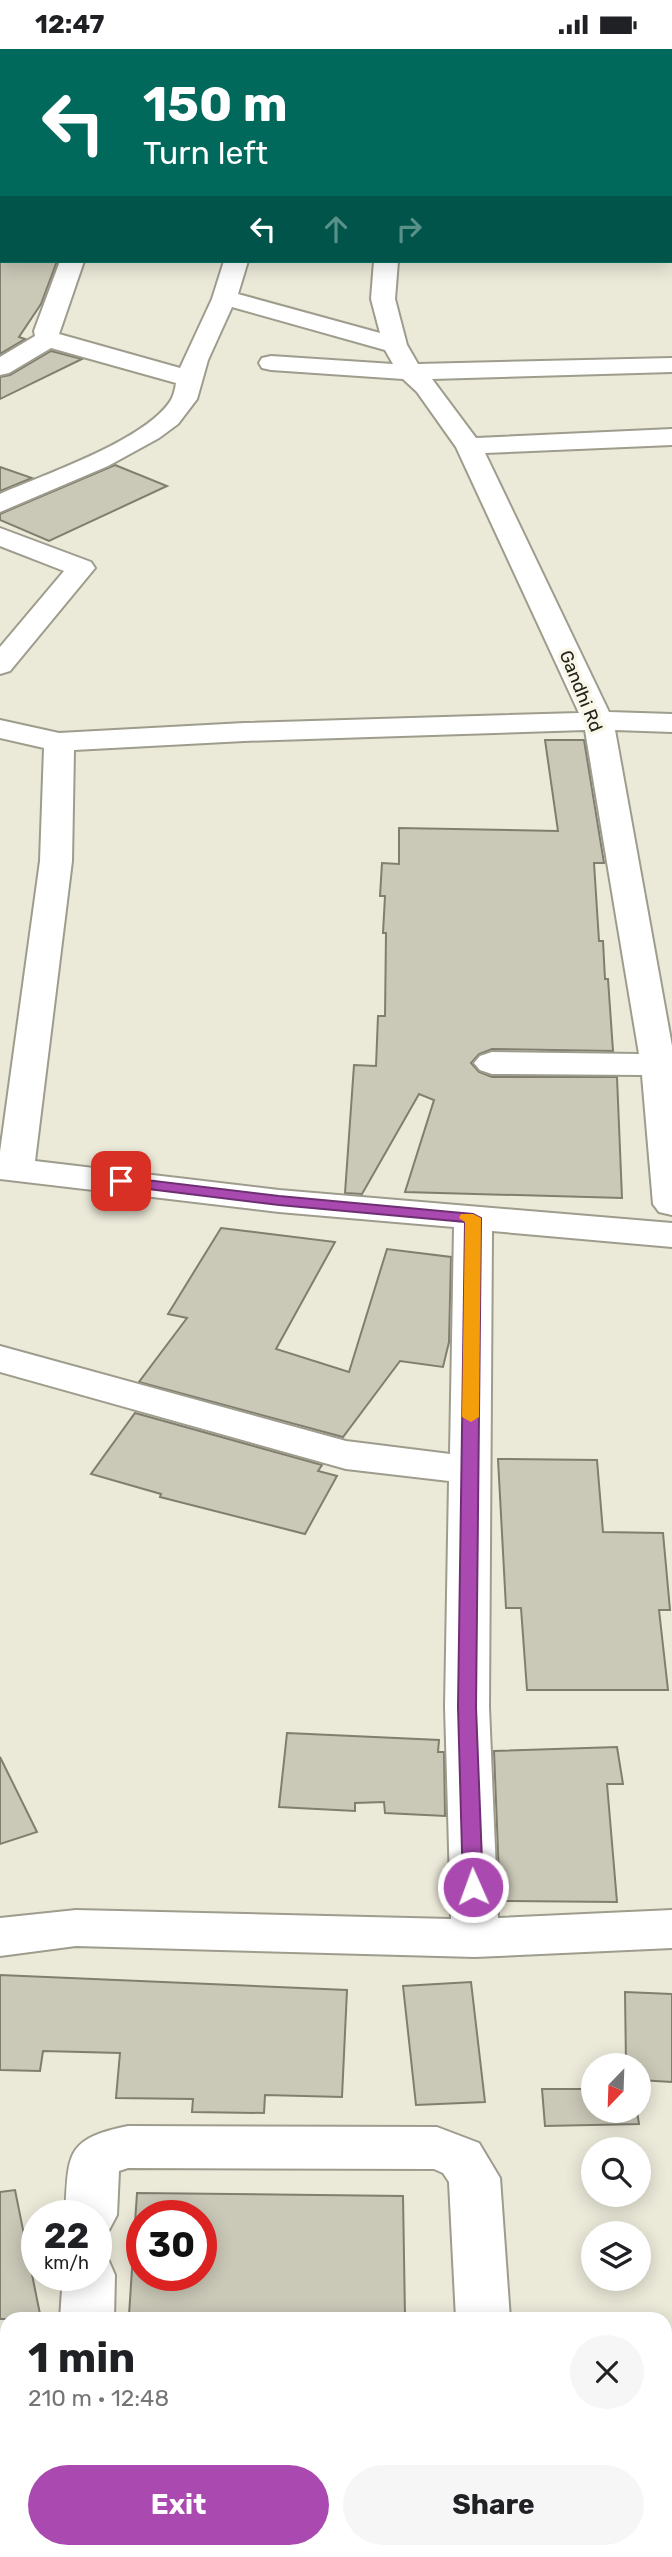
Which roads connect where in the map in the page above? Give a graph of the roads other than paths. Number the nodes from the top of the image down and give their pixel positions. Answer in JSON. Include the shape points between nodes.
{"nodes":[{"id":1,"x":71,"y":263,"type":"edge"},
{"id":2,"x":235,"y":263,"type":"edge"},
{"id":3,"x":386,"y":263,"type":"edge"},
{"id":4,"x":222,"y":297,"type":"junction"},
{"id":5,"x":48,"y":339,"type":"junction"},
{"id":6,"x":395,"y":345,"type":"junction"},
{"id":7,"x":271,"y":363,"type":"dead end"},
{"id":8,"x":3,"y":364,"type":"edge"},
{"id":9,"x":672,"y":365,"type":"edge"},
{"id":10,"x":410,"y":372,"type":"junction"},
{"id":11,"x":190,"y":379,"type":"junction"},
{"id":12,"x":672,"y":437,"type":"edge"},
{"id":13,"x":469,"y":446,"type":"junction"},
{"id":14,"x":0,"y":503,"type":"edge"},
{"id":15,"x":0,"y":536,"type":"edge"},
{"id":16,"x":0,"y":665,"type":"edge"},
{"id":17,"x":598,"y":721,"type":"junction"},
{"id":18,"x":672,"y":723,"type":"edge"},
{"id":19,"x":0,"y":729,"type":"edge"},
{"id":20,"x":60,"y":741,"type":"junction"},
{"id":21,"x":492,"y":1063,"type":"dead end"},
{"id":22,"x":657,"y":1065,"type":"junction"},
{"id":23,"x":8,"y":1168,"type":"edge"},
{"id":24,"x":672,"y":1204,"type":"edge"},
{"id":25,"x":473,"y":1218,"type":"junction"},
{"id":26,"x":672,"y":1235,"type":"edge"},
{"id":27,"x":0,"y":1359,"type":"edge"},
{"id":28,"x":470,"y":1469,"type":"junction"},
{"id":29,"x":672,"y":1929,"type":"edge"},
{"id":30,"x":0,"y":1937,"type":"edge"},
{"id":31,"x":475,"y":1938,"type":"junction"},
{"id":32,"x":92,"y":2200,"type":"edge"},
{"id":33,"x":88,"y":2291,"type":"edge"},
{"id":34,"x":87,"y":2312,"type":"edge"},
{"id":35,"x":483,"y":2312,"type":"edge"}],
"edges":[{"from":1,"to":5,"type":"street","via":[[46,331]]},
{"from":2,"to":4,"type":"street"},
{"from":3,"to":6,"type":"street","name":"Gandhi Rd","via":[[383,299]]},
{"from":4,"to":6,"type":"street"},
{"from":4,"to":11,"type":"street"},
{"from":5,"to":8,"type":"street"},
{"from":5,"to":11,"type":"street"},
{"from":6,"to":10,"type":"street","name":"Gandhi Rd"},
{"from":7,"to":10,"type":"street"},
{"from":9,"to":10,"type":"street"},
{"from":10,"to":13,"type":"street","name":"Gandhi Rd"},
{"from":11,"to":14,"type":"street","via":[[181,405],[142,440]]},
{"from":12,"to":13,"type":"street"},
{"from":13,"to":17,"type":"street","name":"Gandhi Rd"},
{"from":15,"to":16,"type":"street","via":[[81,568]]},
{"from":17,"to":18,"type":"street"},
{"from":17,"to":20,"type":"street"},
{"from":17,"to":22,"type":"street","name":"Gandhi Rd"},
{"from":19,"to":20,"type":"street"},
{"from":20,"to":23,"type":"street","via":[[56,861]]},
{"from":21,"to":22,"type":"street"},
{"from":22,"to":24,"type":"street","name":"Gandhi Rd"},
{"from":23,"to":25,"type":"street","via":[[279,1201]]},
{"from":25,"to":26,"type":"street"},
{"from":25,"to":28,"type":"street"},
{"from":27,"to":28,"type":"street","via":[[346,1455]]},
{"from":28,"to":31,"type":"street","via":[[467,1707]]},
{"from":29,"to":31,"type":"street"},
{"from":30,"to":31,"type":"street","via":[[76,1928]]},
{"from":32,"to":35,"type":"street","via":[[94,2162],[118,2149],[437,2148],[461,2158],[474,2178]]},
{"from":33,"to":34,"type":"street"}]}
